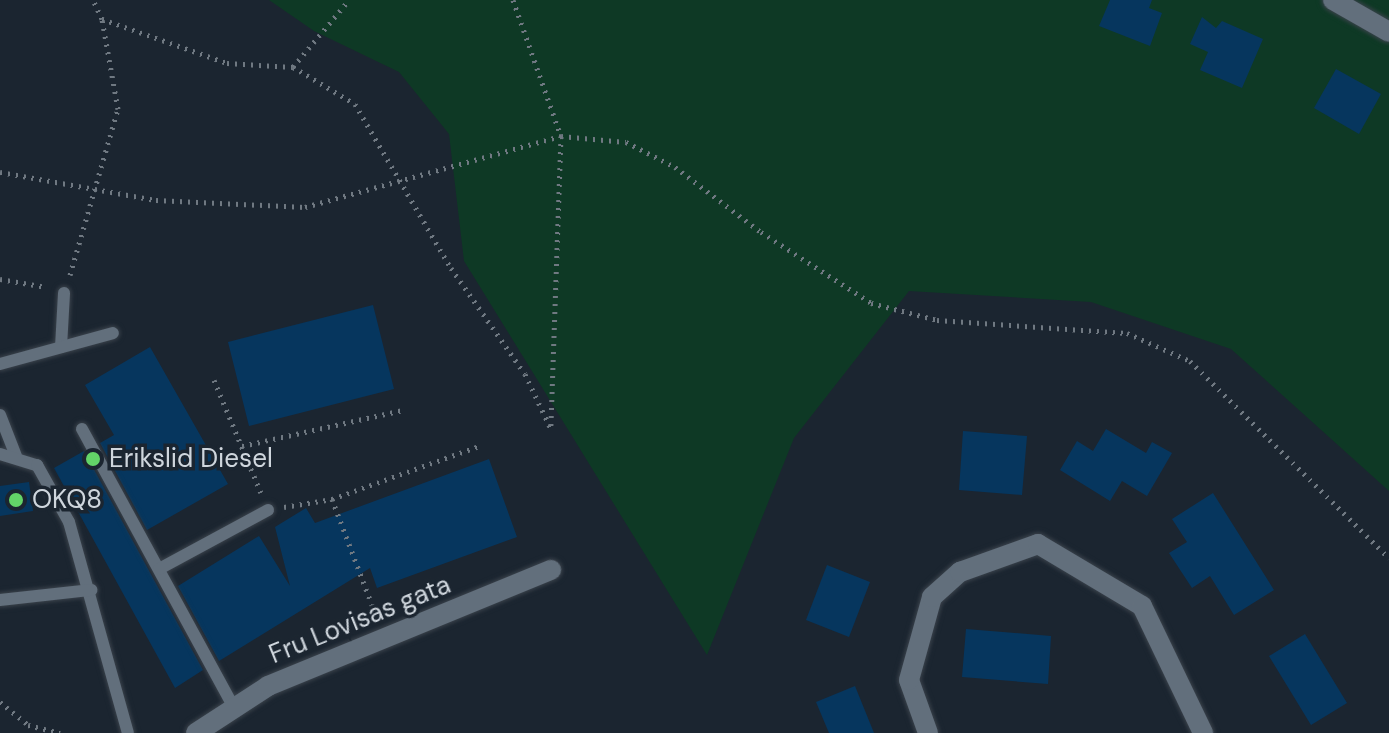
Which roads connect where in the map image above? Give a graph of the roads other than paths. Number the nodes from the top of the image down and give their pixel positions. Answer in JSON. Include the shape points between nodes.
{"nodes":[{"id":1,"x":1333,"y":0,"type":"edge"},
{"id":2,"x":1389,"y":32,"type":"edge"},
{"id":3,"x":64,"y":293,"type":"road end"},
{"id":4,"x":113,"y":333,"type":"dead end"},
{"id":5,"x":61,"y":347,"type":"junction"},
{"id":6,"x":0,"y":364,"type":"edge"},
{"id":7,"x":0,"y":415,"type":"edge"},
{"id":8,"x":82,"y":429,"type":"dead end"},
{"id":9,"x":0,"y":454,"type":"edge"},
{"id":10,"x":16,"y":456,"type":"junction"},
{"id":11,"x":268,"y":510,"type":"road end"},
{"id":12,"x":159,"y":569,"type":"junction"},
{"id":13,"x":551,"y":570,"type":"dead end"},
{"id":14,"x":91,"y":590,"type":"junction"},
{"id":15,"x":0,"y":600,"type":"edge"},
{"id":16,"x":234,"y":708,"type":"junction"},
{"id":17,"x":128,"y":733,"type":"edge"},
{"id":18,"x":196,"y":733,"type":"edge"},
{"id":19,"x":928,"y":733,"type":"edge"},
{"id":20,"x":1203,"y":733,"type":"edge"}],
"edges":[{"from":1,"to":2,"type":"street"},
{"from":3,"to":5,"type":"lane"},
{"from":4,"to":5,"type":"lane"},
{"from":5,"to":6,"type":"lane"},
{"from":7,"to":10,"type":"lane"},
{"from":8,"to":12,"type":"lane"},
{"from":9,"to":10,"type":"lane"},
{"from":10,"to":14,"type":"lane","via":[[37,465],[69,522]]},
{"from":11,"to":12,"type":"lane"},
{"from":12,"to":16,"type":"lane"},
{"from":13,"to":16,"type":"street","name":"Fru Lovisas gata","via":[[268,686]]},
{"from":14,"to":15,"type":"lane"},
{"from":14,"to":17,"type":"lane"},
{"from":16,"to":18,"type":"street","name":"Fru Lovisas gata"},
{"from":19,"to":20,"type":"street","via":[[909,680],[932,597],[960,572],[1038,544],[1142,606]]}]}
